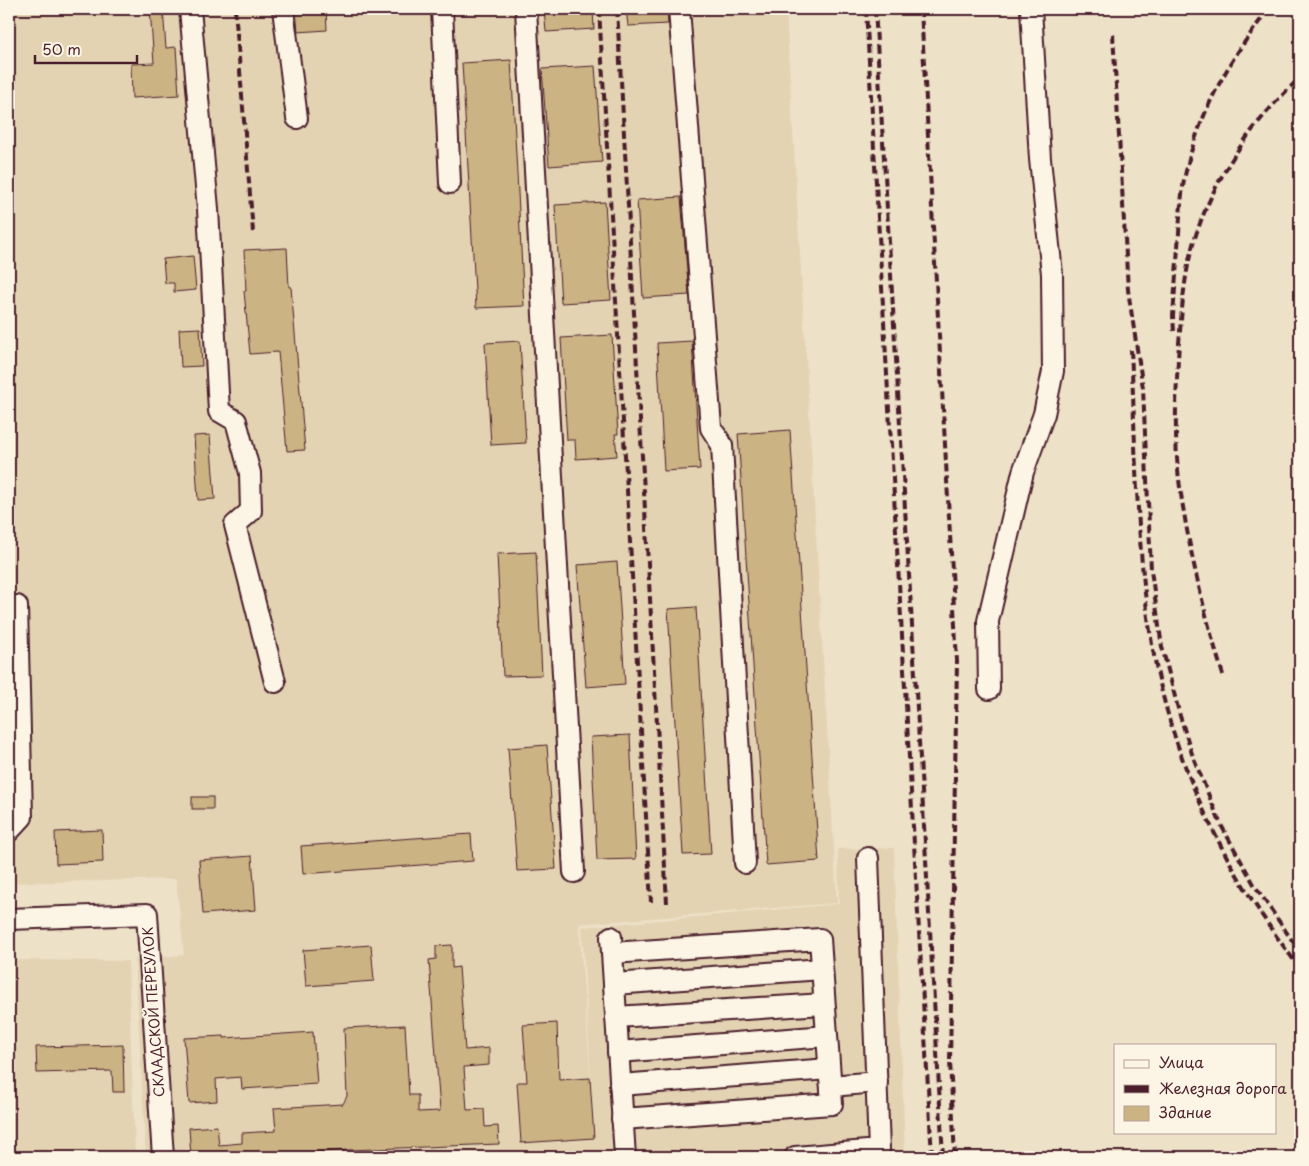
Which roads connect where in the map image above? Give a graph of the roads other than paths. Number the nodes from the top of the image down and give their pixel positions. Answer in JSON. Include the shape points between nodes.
{"nodes":[{"id":1,"x":190,"y":9,"type":"edge"},
{"id":2,"x":283,"y":9,"type":"edge"},
{"id":3,"x":442,"y":9,"type":"edge"},
{"id":4,"x":526,"y":9,"type":"edge"},
{"id":5,"x":679,"y":9,"type":"edge"},
{"id":6,"x":1031,"y":9,"type":"edge"},
{"id":7,"x":297,"y":118,"type":"dead end"},
{"id":8,"x":450,"y":183,"type":"dead end"},
{"id":9,"x":17,"y":606,"type":"dead end"},
{"id":10,"x":275,"y":682,"type":"dead end"},
{"id":11,"x":989,"y":689,"type":"dead end"},
{"id":12,"x":9,"y":831,"type":"edge"},
{"id":13,"x":868,"y":858,"type":"dead end"},
{"id":14,"x":745,"y":863,"type":"dead end"},
{"id":15,"x":574,"y":872,"type":"dead end"},
{"id":16,"x":9,"y":919,"type":"edge"},
{"id":17,"x":822,"y":969,"type":"junction"},
{"id":18,"x":614,"y":984,"type":"junction"},
{"id":19,"x":824,"y":1004,"type":"junction"},
{"id":20,"x":616,"y":1017,"type":"junction"},
{"id":21,"x":827,"y":1036,"type":"junction"},
{"id":22,"x":618,"y":1052,"type":"junction"},
{"id":23,"x":830,"y":1077,"type":"junction"},
{"id":24,"x":877,"y":1082,"type":"junction"},
{"id":25,"x":620,"y":1085,"type":"junction"},
{"id":26,"x":622,"y":1119,"type":"junction"},
{"id":27,"x":164,"y":1157,"type":"edge"},
{"id":28,"x":625,"y":1157,"type":"edge"},
{"id":29,"x":795,"y":1157,"type":"edge"}],
"edges":[{"from":1,"to":10,"type":"lane","via":[[208,209],[220,411],[236,421],[250,474],[251,511],[234,524]]},
{"from":2,"to":7,"type":"lane"},
{"from":3,"to":8,"type":"lane"},
{"from":4,"to":15,"type":"lane"},
{"from":5,"to":14,"type":"lane","via":[[711,428],[722,444]]},
{"from":6,"to":11,"type":"lane","via":[[1040,159],[1052,274],[1053,371],[1044,414],[1022,472],[988,622]]},
{"from":9,"to":12,"type":"lane","via":[[22,817]]},
{"from":13,"to":24,"type":"lane"},
{"from":16,"to":27,"type":"lane","name":"СКЛАДСКОЙ ПЕРЕУЛОК","via":[[147,914]]},
{"from":17,"to":18,"type":"lane"},
{"from":17,"to":18,"type":"lane","via":[[820,939],[612,945]]},
{"from":17,"to":19,"type":"lane"},
{"from":18,"to":20,"type":"lane"},
{"from":19,"to":20,"type":"lane"},
{"from":19,"to":21,"type":"lane"},
{"from":20,"to":22,"type":"lane"},
{"from":21,"to":22,"type":"lane"},
{"from":21,"to":23,"type":"lane"},
{"from":22,"to":25,"type":"lane"},
{"from":23,"to":24,"type":"lane"},
{"from":23,"to":25,"type":"lane"},
{"from":23,"to":26,"type":"lane","via":[[832,1104]]},
{"from":24,"to":29,"type":"lane","via":[[879,1150]]},
{"from":25,"to":26,"type":"lane"},
{"from":26,"to":28,"type":"lane"}]}
